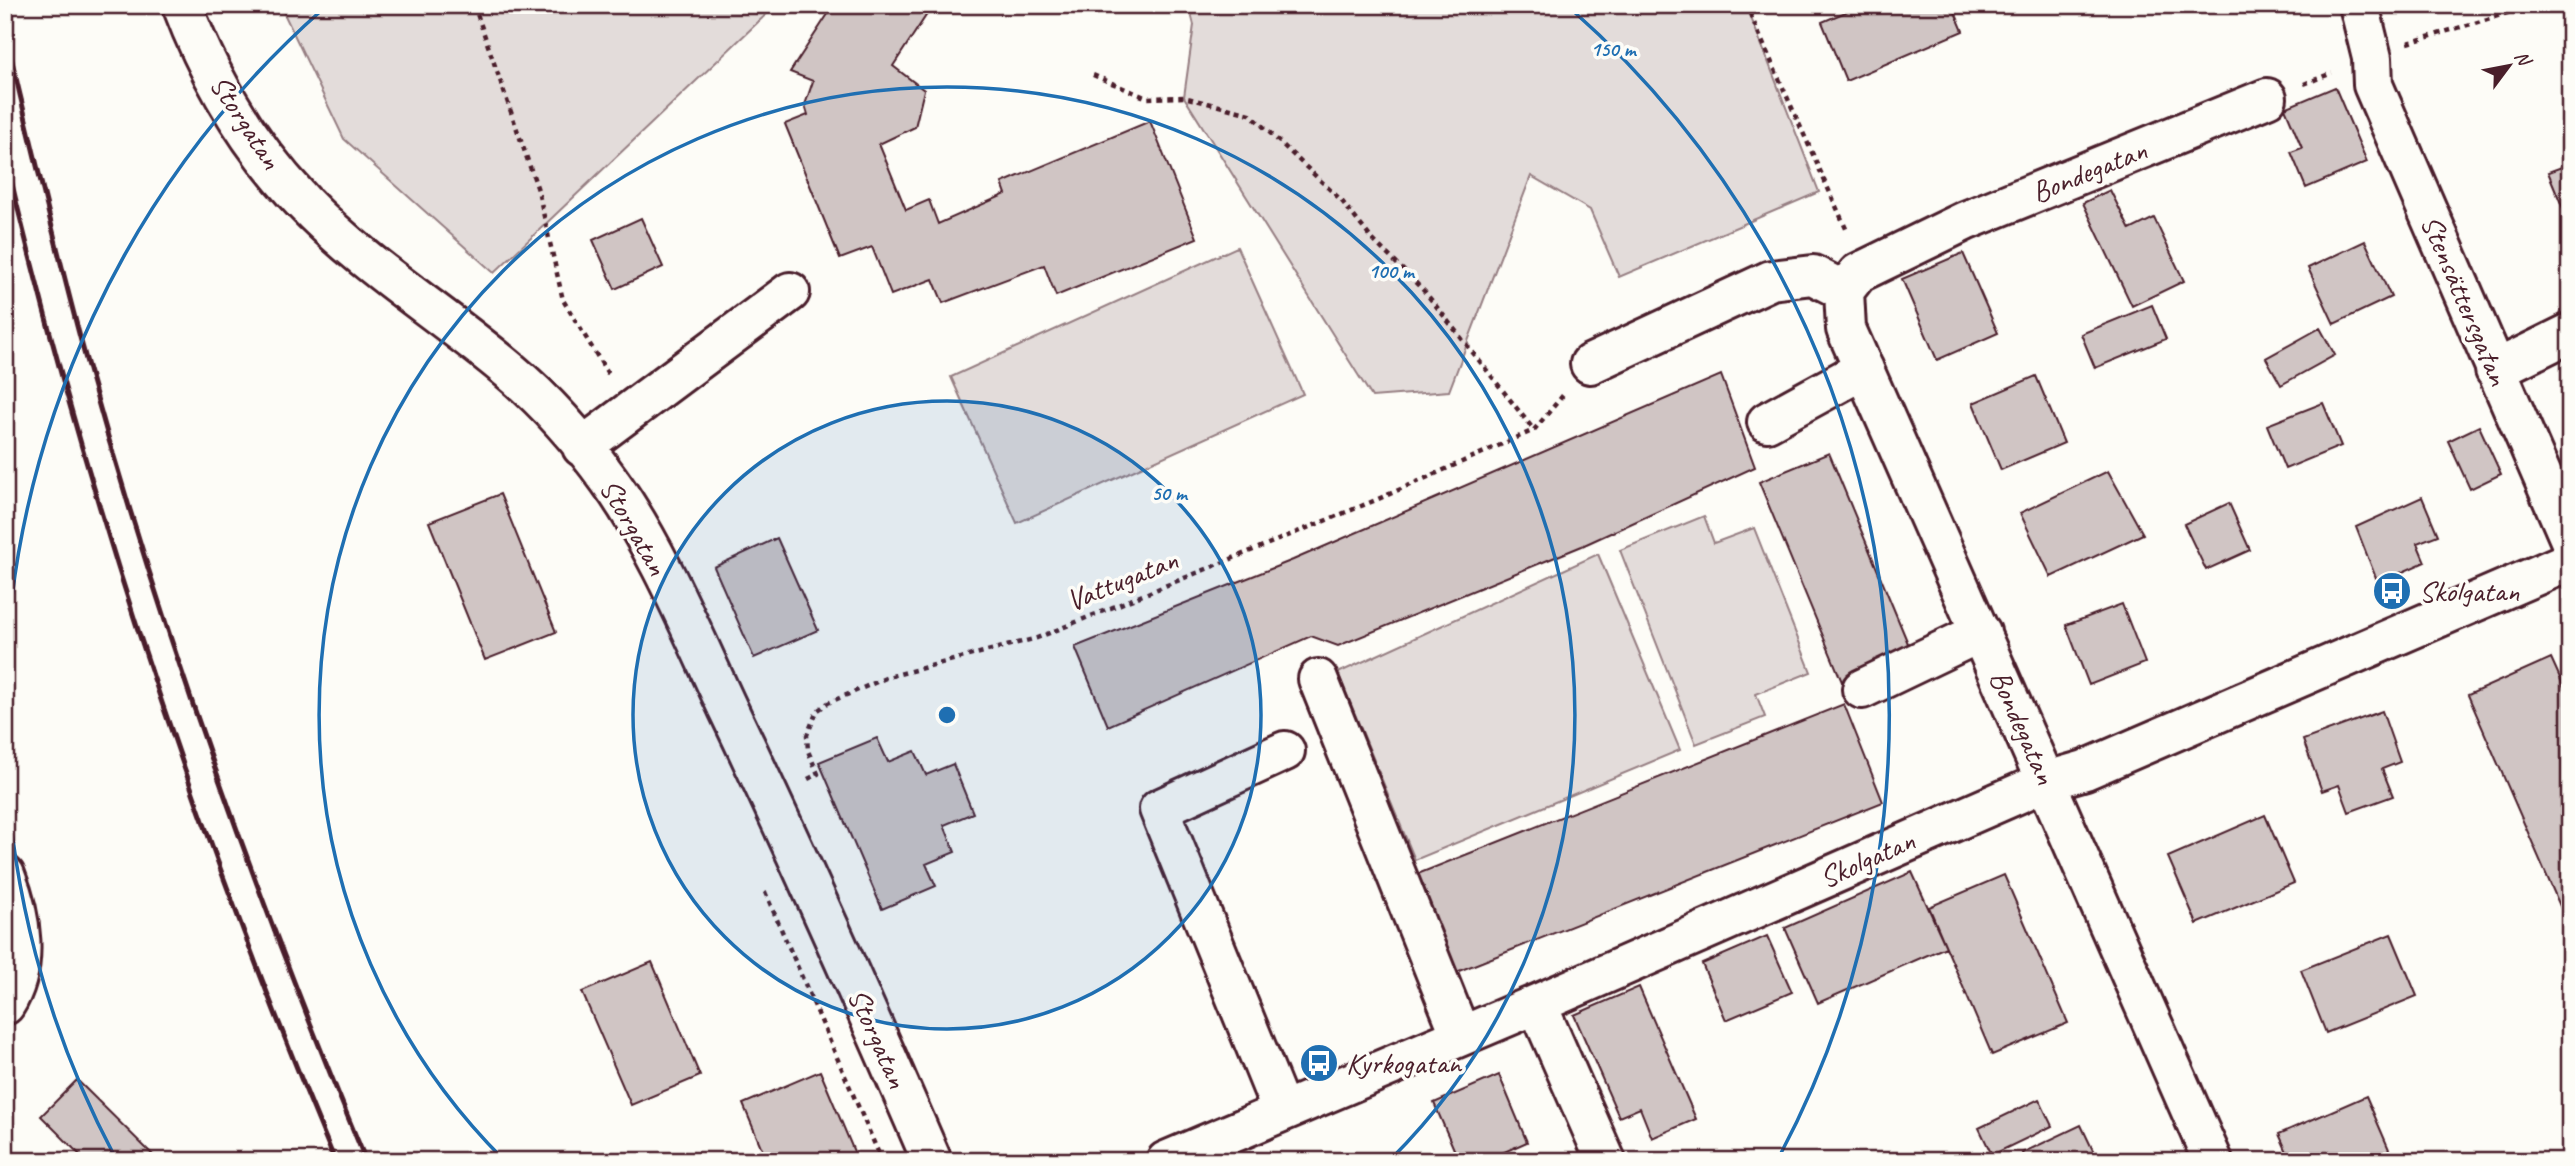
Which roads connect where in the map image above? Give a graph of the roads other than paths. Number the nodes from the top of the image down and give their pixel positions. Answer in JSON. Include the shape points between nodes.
{"nodes":[{"id":1,"x":182,"y":5,"type":"edge"},
{"id":2,"x":2359,"y":5,"type":"edge"},
{"id":3,"x":2267,"y":98,"type":"dead end"},
{"id":4,"x":1844,"y":291,"type":"junction"},
{"id":5,"x":790,"y":292,"type":"dead end"},
{"id":6,"x":2570,"y":333,"type":"edge"},
{"id":7,"x":1590,"y":364,"type":"road end"},
{"id":8,"x":1864,"y":369,"type":"junction"},
{"id":9,"x":2495,"y":370,"type":"junction"},
{"id":10,"x":1767,"y":422,"type":"dead end"},
{"id":11,"x":582,"y":447,"type":"junction"},
{"id":12,"x":2570,"y":540,"type":"edge"},
{"id":13,"x":2570,"y":561,"type":"edge"},
{"id":14,"x":1981,"y":632,"type":"junction"},
{"id":15,"x":1318,"y":679,"type":"dead end"},
{"id":16,"x":1862,"y":689,"type":"dead end"},
{"id":17,"x":1285,"y":751,"type":"dead end"},
{"id":18,"x":2047,"y":781,"type":"junction"},
{"id":19,"x":5,"y":875,"type":"edge"},
{"id":20,"x":1537,"y":1004,"type":"junction"},
{"id":21,"x":5,"y":1005,"type":"edge"},
{"id":22,"x":1461,"y":1035,"type":"junction"},
{"id":23,"x":1282,"y":1111,"type":"junction"},
{"id":24,"x":932,"y":1161,"type":"edge"},
{"id":25,"x":1166,"y":1161,"type":"edge"},
{"id":26,"x":1606,"y":1161,"type":"edge"},
{"id":27,"x":2213,"y":1161,"type":"edge"}],
"edges":[{"from":1,"to":11,"type":"street","name":"Storgatan","via":[[218,83],[262,155],[305,204],[512,372]]},
{"from":2,"to":9,"type":"street","name":"Stensättersgatan","via":[[2372,58],[2373,85]]},
{"from":3,"to":4,"type":"street","name":"Bondegatan","via":[[1965,222],[1858,273]]},
{"from":4,"to":7,"type":"street","via":[[1813,275],[1772,280]]},
{"from":4,"to":8,"type":"street","name":"Bondegatan","via":[[1846,330]]},
{"from":5,"to":11,"type":"street"},
{"from":6,"to":9,"type":"street"},
{"from":8,"to":10,"type":"street"},
{"from":8,"to":14,"type":"street","name":"Bondegatan"},
{"from":9,"to":12,"type":"street","name":"Stensättersgatan"},
{"from":11,"to":24,"type":"street","name":"Storgatan","via":[[610,481],[644,538],[698,646]]},
{"from":13,"to":18,"type":"street","name":"Skolgatan","via":[[2085,770]]},
{"from":14,"to":16,"type":"street"},
{"from":14,"to":18,"type":"street","name":"Bondegatan"},
{"from":15,"to":22,"type":"street"},
{"from":17,"to":23,"type":"street","via":[[1159,809]]},
{"from":18,"to":20,"type":"street","name":"Skolgatan"},
{"from":18,"to":27,"type":"street","name":"Bondegatan"},
{"from":19,"to":21,"type":"street","via":[[17,905],[21,961]]},
{"from":20,"to":22,"type":"street","name":"Skolgatan"},
{"from":20,"to":26,"type":"street"},
{"from":22,"to":23,"type":"street","name":"Skolgatan"},
{"from":23,"to":25,"type":"street","name":"Skolgatan"}]}
